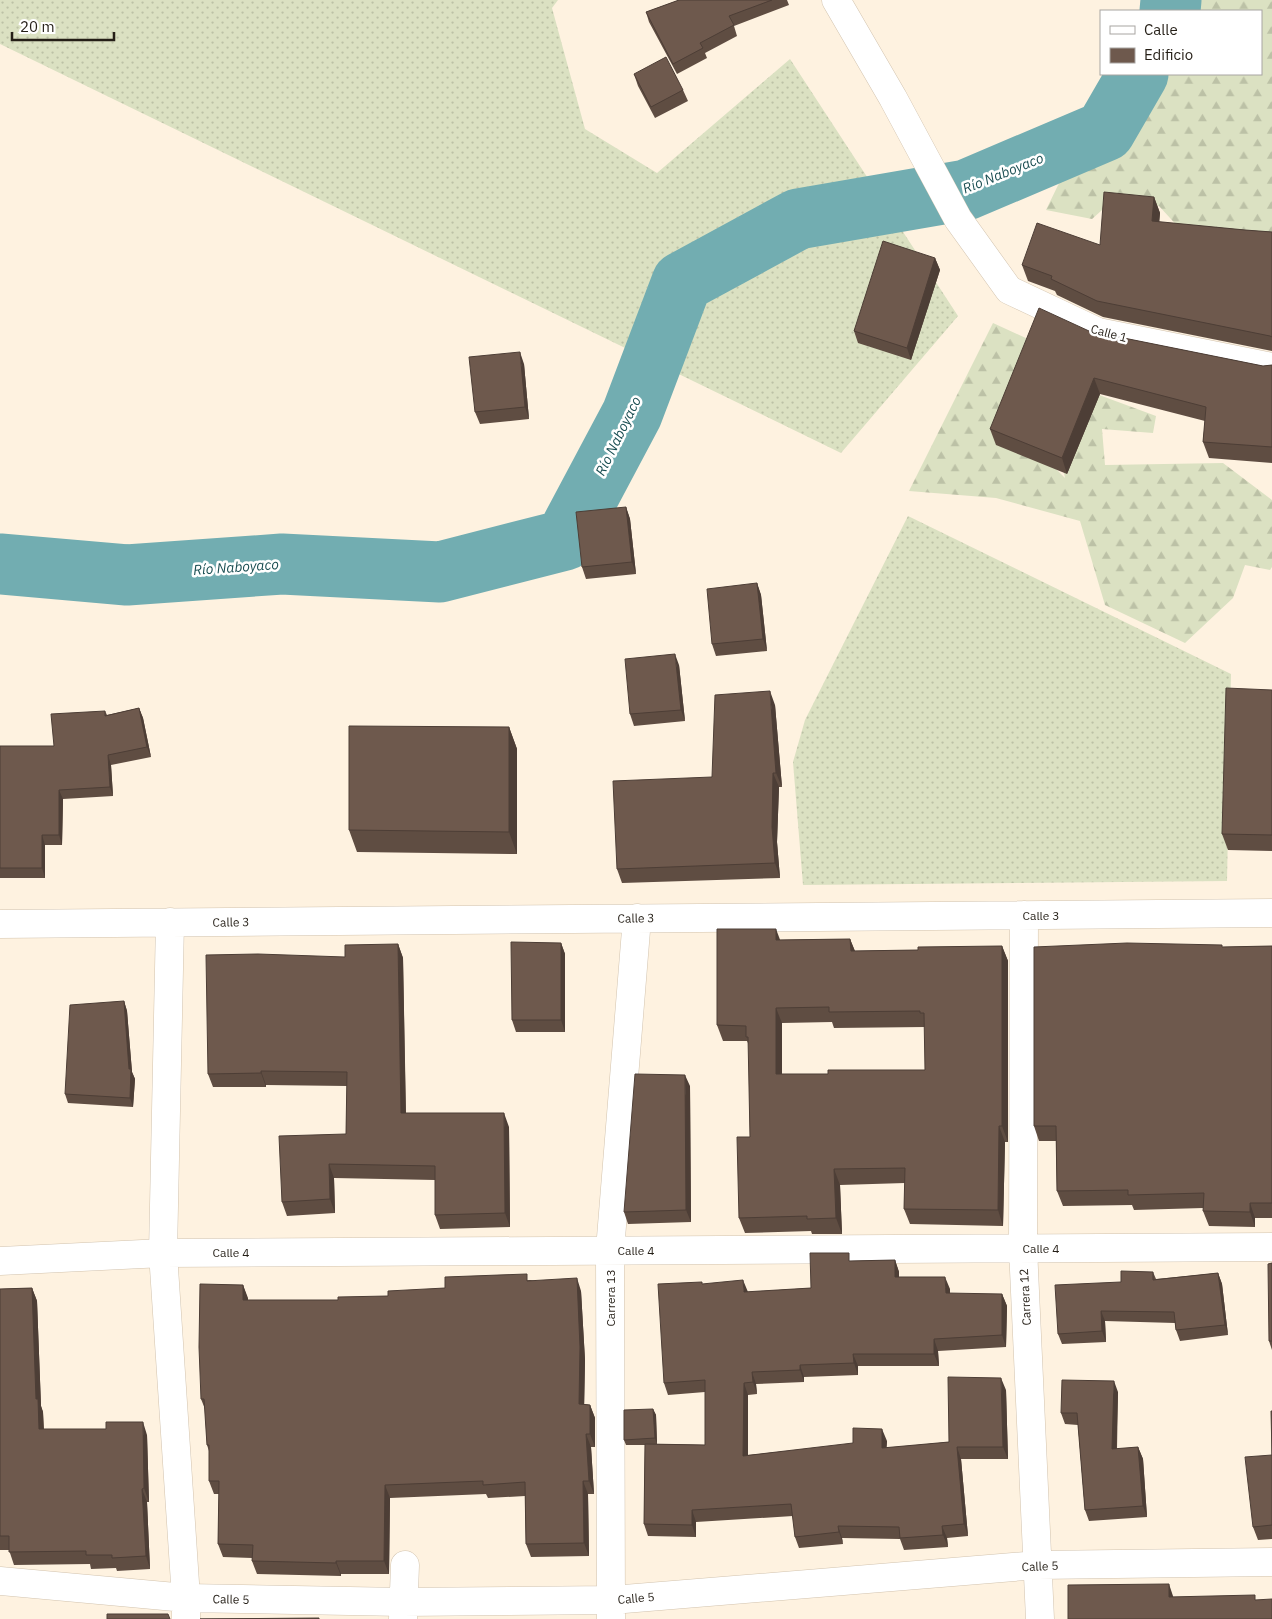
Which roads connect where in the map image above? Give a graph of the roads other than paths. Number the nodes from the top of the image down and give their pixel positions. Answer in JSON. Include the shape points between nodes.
{"nodes":[{"id":1,"x":836,"y":0,"type":"edge"},
{"id":2,"x":1272,"y":367,"type":"edge"},
{"id":3,"x":1272,"y":913,"type":"edge"},
{"id":4,"x":1024,"y":915,"type":"junction"},
{"id":5,"x":637,"y":918,"type":"junction"},
{"id":6,"x":170,"y":922,"type":"junction"},
{"id":7,"x":0,"y":924,"type":"edge"},
{"id":8,"x":1272,"y":1247,"type":"edge"},
{"id":9,"x":1023,"y":1248,"type":"junction"},
{"id":10,"x":610,"y":1250,"type":"junction"},
{"id":11,"x":163,"y":1253,"type":"junction"},
{"id":12,"x":0,"y":1261,"type":"edge"},
{"id":13,"x":1272,"y":1562,"type":"edge"},
{"id":14,"x":405,"y":1565,"type":"dead end"},
{"id":15,"x":1038,"y":1565,"type":"junction"},
{"id":16,"x":0,"y":1581,"type":"edge"},
{"id":17,"x":186,"y":1608,"type":"edge"},
{"id":18,"x":611,"y":1610,"type":"edge"},
{"id":19,"x":403,"y":1611,"type":"edge"},
{"id":20,"x":1040,"y":1619,"type":"edge"}],
"edges":[{"from":1,"to":2,"type":"street","name":"Calle 1","via":[[958,219],[1009,290],[1098,332]]},
{"from":3,"to":4,"type":"street","name":"Calle 3"},
{"from":4,"to":5,"type":"street","name":"Calle 3"},
{"from":4,"to":9,"type":"street","name":"Carrera 12"},
{"from":5,"to":6,"type":"street","name":"Calle 3"},
{"from":5,"to":10,"type":"street","name":"Carrera 13"},
{"from":6,"to":7,"type":"street","name":"Calle 3"},
{"from":6,"to":11,"type":"street"},
{"from":8,"to":9,"type":"street","name":"Calle 4"},
{"from":9,"to":10,"type":"street","name":"Calle 4"},
{"from":9,"to":15,"type":"street","name":"Carrera 12"},
{"from":10,"to":11,"type":"street","name":"Calle 4"},
{"from":10,"to":18,"type":"street","name":"Carrera 13"},
{"from":11,"to":12,"type":"street","name":"Calle 4"},
{"from":11,"to":17,"type":"street"},
{"from":13,"to":15,"type":"street","name":"Calle 5"},
{"from":14,"to":19,"type":"street"},
{"from":15,"to":18,"type":"street","name":"Calle 5"},
{"from":15,"to":20,"type":"street","name":"Carrera 12"},
{"from":16,"to":17,"type":"street","name":"Calle 5"},
{"from":17,"to":19,"type":"street","name":"Calle 5"},
{"from":18,"to":19,"type":"street","name":"Calle 5"}]}
